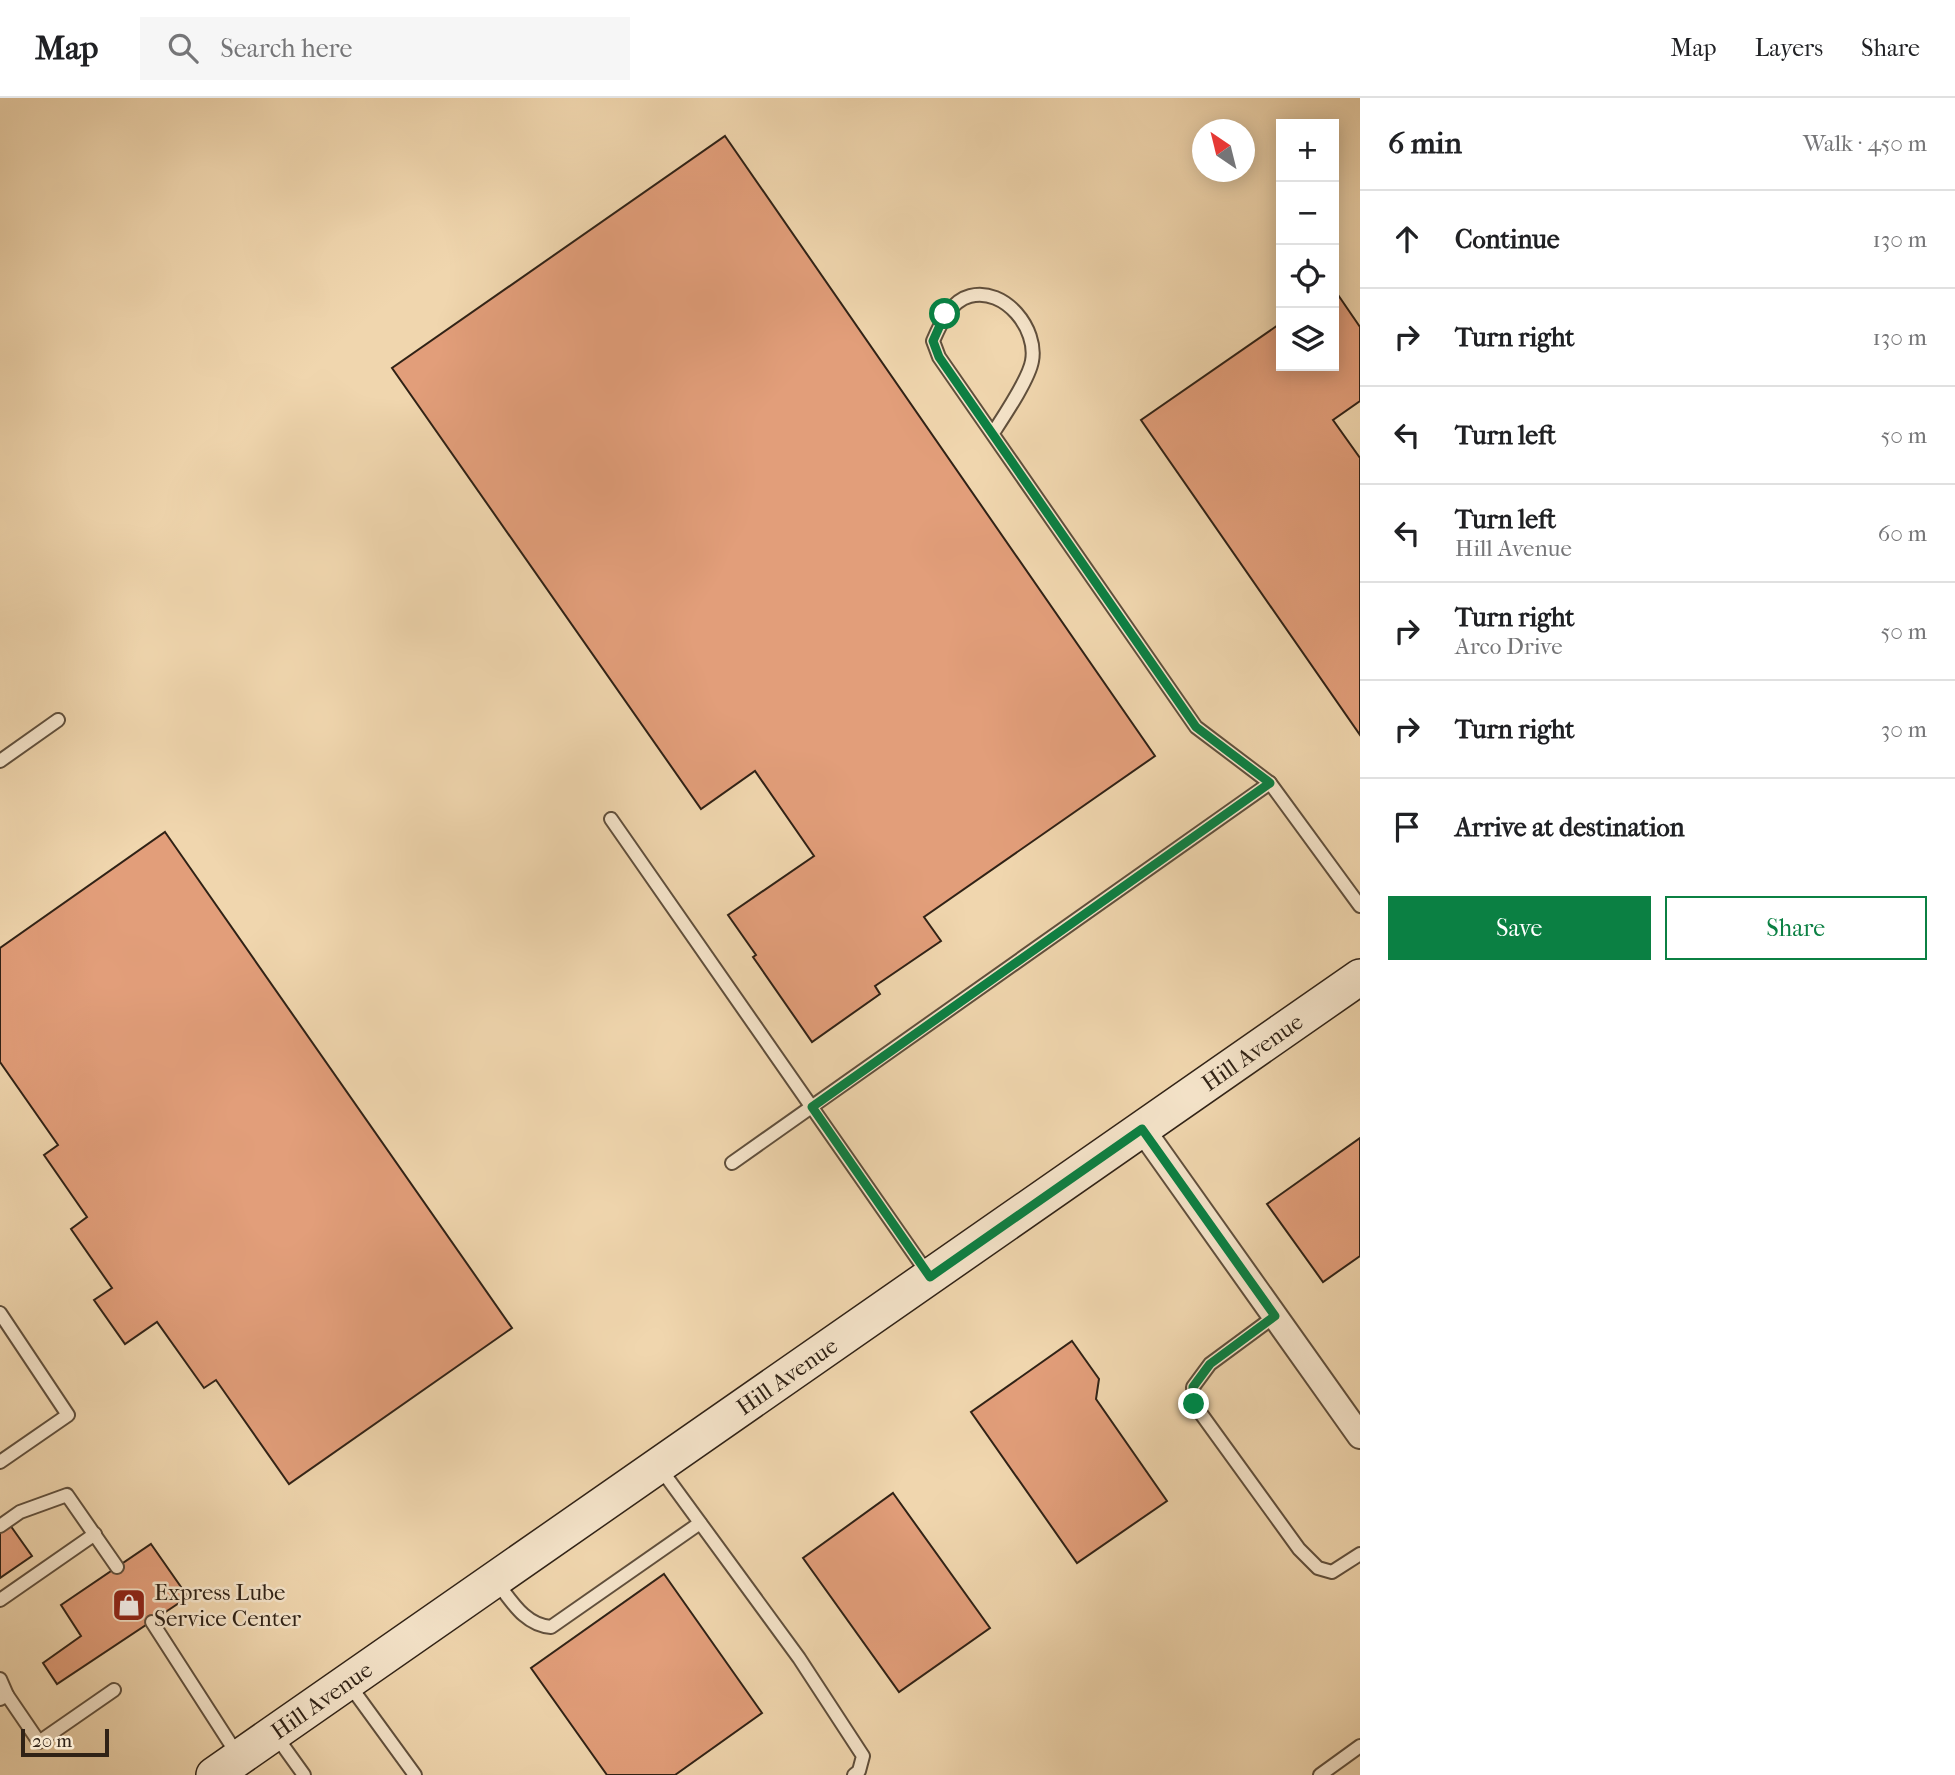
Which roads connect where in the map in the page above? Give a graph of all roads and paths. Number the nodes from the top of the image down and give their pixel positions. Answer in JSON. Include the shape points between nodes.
{"nodes":[{"id":1,"x":993,"y":433,"type":"junction"},
{"id":2,"x":58,"y":720,"type":"dead end"},
{"id":3,"x":0,"y":761,"type":"edge"},
{"id":4,"x":1270,"y":783,"type":"junction"},
{"id":5,"x":611,"y":819,"type":"dead end"},
{"id":6,"x":1360,"y":906,"type":"edge"},
{"id":7,"x":1360,"y":977,"type":"edge"},
{"id":8,"x":812,"y":1107,"type":"junction"},
{"id":9,"x":1142,"y":1129,"type":"junction"},
{"id":10,"x":732,"y":1163,"type":"dead end"},
{"id":11,"x":930,"y":1277,"type":"junction"},
{"id":12,"x":0,"y":1313,"type":"edge"},
{"id":13,"x":1275,"y":1316,"type":"junction"},
{"id":14,"x":1360,"y":1436,"type":"edge"},
{"id":15,"x":0,"y":1462,"type":"edge"},
{"id":16,"x":659,"y":1466,"type":"junction"},
{"id":17,"x":700,"y":1523,"type":"junction"},
{"id":18,"x":0,"y":1526,"type":"edge"},
{"id":19,"x":95,"y":1534,"type":"junction"},
{"id":20,"x":1360,"y":1553,"type":"edge"},
{"id":21,"x":117,"y":1567,"type":"dead end"},
{"id":22,"x":495,"y":1580,"type":"junction"},
{"id":23,"x":0,"y":1600,"type":"edge"},
{"id":24,"x":152,"y":1622,"type":"dead end"},
{"id":25,"x":0,"y":1679,"type":"edge"},
{"id":26,"x":348,"y":1682,"type":"junction"},
{"id":27,"x":114,"y":1690,"type":"dead end"},
{"id":28,"x":3,"y":1697,"type":"edge"},
{"id":29,"x":274,"y":1734,"type":"junction"},
{"id":30,"x":1360,"y":1746,"type":"edge"},
{"id":31,"x":221,"y":1770,"type":"edge"},
{"id":32,"x":304,"y":1775,"type":"edge"},
{"id":33,"x":415,"y":1775,"type":"edge"},
{"id":34,"x":854,"y":1775,"type":"edge"},
{"id":35,"x":1320,"y":1775,"type":"edge"}],
"edges":[{"from":1,"to":1,"type":"lane","via":[[939,357],[933,341],[945,314],[969,296],[991,297],[1013,309],[1030,333],[1032,361]]},
{"from":1,"to":4,"type":"lane","via":[[1196,727]]},
{"from":2,"to":3,"type":"lane"},
{"from":4,"to":6,"type":"lane"},
{"from":4,"to":8,"type":"lane"},
{"from":5,"to":8,"type":"lane"},
{"from":7,"to":9,"type":"main road","name":"Hill Avenue"},
{"from":8,"to":10,"type":"lane"},
{"from":8,"to":11,"type":"lane"},
{"from":9,"to":11,"type":"main road","name":"Hill Avenue"},
{"from":9,"to":13,"type":"street"},
{"from":11,"to":16,"type":"main road","name":"Hill Avenue"},
{"from":12,"to":15,"type":"lane","via":[[68,1415]]},
{"from":13,"to":14,"type":"street"},
{"from":13,"to":20,"type":"lane","via":[[1210,1364],[1193,1387],[1194,1404],[1299,1549],[1318,1568],[1332,1572]]},
{"from":16,"to":17,"type":"lane"},
{"from":16,"to":22,"type":"main road","name":"Hill Avenue"},
{"from":17,"to":22,"type":"lane","via":[[551,1627],[537,1626],[523,1615]]},
{"from":17,"to":34,"type":"lane","via":[[799,1658],[863,1756]]},
{"from":18,"to":19,"type":"lane","via":[[20,1512],[67,1495]]},
{"from":19,"to":21,"type":"lane"},
{"from":19,"to":23,"type":"lane"},
{"from":22,"to":26,"type":"main road","name":"Hill Avenue"},
{"from":24,"to":31,"type":"lane"},
{"from":25,"to":28,"type":"lane"},
{"from":26,"to":29,"type":"main road","name":"Hill Avenue"},
{"from":26,"to":33,"type":"lane"},
{"from":27,"to":28,"type":"lane","via":[[39,1742]]},
{"from":29,"to":31,"type":"main road","name":"Hill Avenue"},
{"from":29,"to":32,"type":"lane"},
{"from":30,"to":35,"type":"lane"}]}
